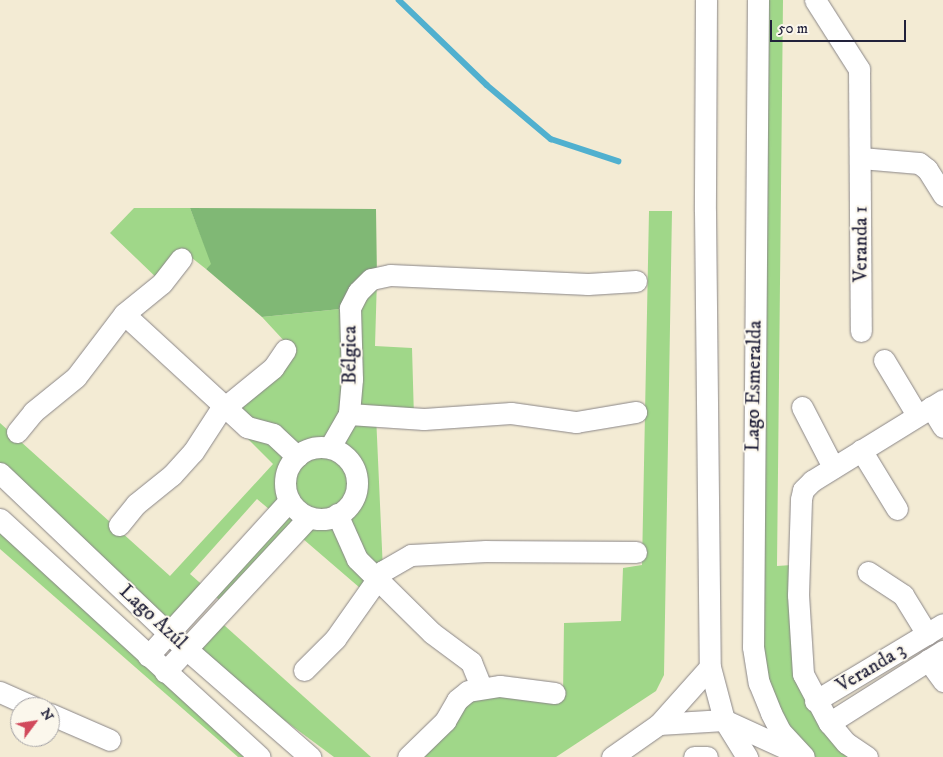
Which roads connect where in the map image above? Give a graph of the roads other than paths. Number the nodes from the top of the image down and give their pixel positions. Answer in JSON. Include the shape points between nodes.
{"nodes":[{"id":1,"x":706,"y":0,"type":"edge"},
{"id":2,"x":758,"y":0,"type":"edge"},
{"id":3,"x":815,"y":0,"type":"edge"},
{"id":4,"x":861,"y":158,"type":"junction"},
{"id":5,"x":943,"y":195,"type":"edge"},
{"id":6,"x":180,"y":259,"type":"dead end"},
{"id":7,"x":636,"y":281,"type":"dead end"},
{"id":8,"x":124,"y":314,"type":"junction"},
{"id":9,"x":862,"y":331,"type":"dead end"},
{"id":10,"x":285,"y":350,"type":"dead end"},
{"id":11,"x":884,"y":360,"type":"dead end"},
{"id":12,"x":225,"y":406,"type":"junction"},
{"id":13,"x":802,"y":407,"type":"dead end"},
{"id":14,"x":930,"y":407,"type":"edge"},
{"id":15,"x":636,"y":412,"type":"dead end"},
{"id":16,"x":349,"y":414,"type":"junction"},
{"id":17,"x":943,"y":427,"type":"edge"},
{"id":18,"x":17,"y":432,"type":"dead end"},
{"id":19,"x":330,"y":447,"type":"junction"},
{"id":20,"x":861,"y":450,"type":"junction"},
{"id":21,"x":297,"y":456,"type":"junction"},
{"id":22,"x":833,"y":467,"type":"junction"},
{"id":23,"x":0,"y":473,"type":"edge"},
{"id":24,"x":289,"y":501,"type":"junction"},
{"id":25,"x":896,"y":509,"type":"dead end"},
{"id":26,"x":338,"y":514,"type":"junction"},
{"id":27,"x":308,"y":518,"type":"junction"},
{"id":28,"x":0,"y":519,"type":"edge"},
{"id":29,"x":119,"y":525,"type":"dead end"},
{"id":30,"x":636,"y":552,"type":"dead end"},
{"id":31,"x":868,"y":572,"type":"dead end"},
{"id":32,"x":377,"y":581,"type":"junction"},
{"id":33,"x":935,"y":629,"type":"edge"},
{"id":34,"x":168,"y":633,"type":"junction"},
{"id":35,"x":187,"y":648,"type":"junction"},
{"id":36,"x":936,"y":655,"type":"edge"},
{"id":37,"x":148,"y":656,"type":"junction"},
{"id":38,"x":710,"y":667,"type":"junction"},
{"id":39,"x":304,"y":670,"type":"dead end"},
{"id":40,"x":165,"y":672,"type":"junction"},
{"id":41,"x":943,"y":681,"type":"edge"},
{"id":42,"x":482,"y":686,"type":"junction"},
{"id":43,"x":555,"y":693,"type":"dead end"},
{"id":44,"x":815,"y":701,"type":"junction"},
{"id":45,"x":60,"y":718,"type":"edge"},
{"id":46,"x":724,"y":720,"type":"junction"},
{"id":47,"x":828,"y":723,"type":"junction"},
{"id":48,"x":659,"y":724,"type":"junction"},
{"id":49,"x":110,"y":740,"type":"dead end"},
{"id":50,"x":803,"y":756,"type":"edge"},
{"id":51,"x":260,"y":757,"type":"edge"},
{"id":52,"x":310,"y":757,"type":"edge"},
{"id":53,"x":408,"y":757,"type":"edge"},
{"id":54,"x":612,"y":757,"type":"edge"},
{"id":55,"x":694,"y":757,"type":"edge"},
{"id":56,"x":707,"y":757,"type":"edge"},
{"id":57,"x":748,"y":757,"type":"edge"},
{"id":58,"x":867,"y":757,"type":"edge"}],
"edges":[{"from":1,"to":38,"type":"street"},
{"from":2,"to":50,"type":"street","name":"Lago Esmeralda","via":[[753,647],[759,683],[771,713],[780,731]]},
{"from":3,"to":4,"type":"street","name":"Veranda 1","via":[[859,70]]},
{"from":4,"to":5,"type":"street","via":[[920,163]]},
{"from":4,"to":9,"type":"street","name":"Veranda 1"},
{"from":6,"to":8,"type":"street","via":[[162,283]]},
{"from":7,"to":16,"type":"street","name":"Bélgica","via":[[588,284],[390,275],[371,279],[358,292],[350,308],[352,378]]},
{"from":8,"to":12,"type":"street"},
{"from":8,"to":18,"type":"street","via":[[76,377],[33,412]]},
{"from":10,"to":12,"type":"street","via":[[273,368]]},
{"from":11,"to":14,"type":"street"},
{"from":12,"to":21,"type":"street","via":[[247,427],[273,434]]},
{"from":12,"to":29,"type":"street","via":[[188,458],[136,504]]},
{"from":13,"to":22,"type":"street"},
{"from":14,"to":17,"type":"street"},
{"from":14,"to":20,"type":"street"},
{"from":15,"to":16,"type":"street","name":"Bélgica","via":[[576,422],[511,414],[424,419]]},
{"from":16,"to":19,"type":"street"},
{"from":19,"to":21,"type":"street","via":[[307,448]]},
{"from":19,"to":26,"type":"street","via":[[346,456],[356,472],[356,490],[348,506]]},
{"from":20,"to":22,"type":"street"},
{"from":20,"to":25,"type":"street"},
{"from":21,"to":24,"type":"street","via":[[286,474]]},
{"from":22,"to":44,"type":"street","via":[[803,490],[798,566],[799,638],[803,674]]},
{"from":23,"to":34,"type":"street","name":"Lago Azúl"},
{"from":24,"to":27,"type":"street"},
{"from":24,"to":34,"type":"street"},
{"from":26,"to":27,"type":"street"},
{"from":26,"to":32,"type":"street","via":[[357,559]]},
{"from":27,"to":35,"type":"street"},
{"from":28,"to":37,"type":"street","name":"Lago Azúl"},
{"from":30,"to":32,"type":"street","via":[[486,551],[411,555],[383,571]]},
{"from":31,"to":33,"type":"street","name":"Veranda 3","via":[[903,595]]},
{"from":32,"to":39,"type":"street","via":[[335,639]]},
{"from":32,"to":42,"type":"street","via":[[437,638],[471,662]]},
{"from":33,"to":44,"type":"street","name":"Veranda 3"},
{"from":34,"to":35,"type":"street","name":"Lago Azúl"},
{"from":34,"to":37,"type":"street"},
{"from":35,"to":40,"type":"street"},
{"from":35,"to":52,"type":"street","name":"Lago Azúl"},
{"from":36,"to":41,"type":"street"},
{"from":36,"to":47,"type":"street"},
{"from":37,"to":40,"type":"street","name":"Lago Azúl"},
{"from":38,"to":46,"type":"street"},
{"from":38,"to":48,"type":"street"},
{"from":40,"to":51,"type":"street","name":"Lago Azúl"},
{"from":42,"to":43,"type":"street","via":[[518,686]]},
{"from":42,"to":53,"type":"street","via":[[468,691],[458,700],[445,721]]},
{"from":44,"to":47,"type":"street"},
{"from":45,"to":49,"type":"street"},
{"from":46,"to":48,"type":"street"},
{"from":46,"to":50,"type":"street"},
{"from":46,"to":57,"type":"street"},
{"from":47,"to":58,"type":"street","via":[[846,743]]},
{"from":48,"to":54,"type":"street"},
{"from":55,"to":56,"type":"street"}]}
